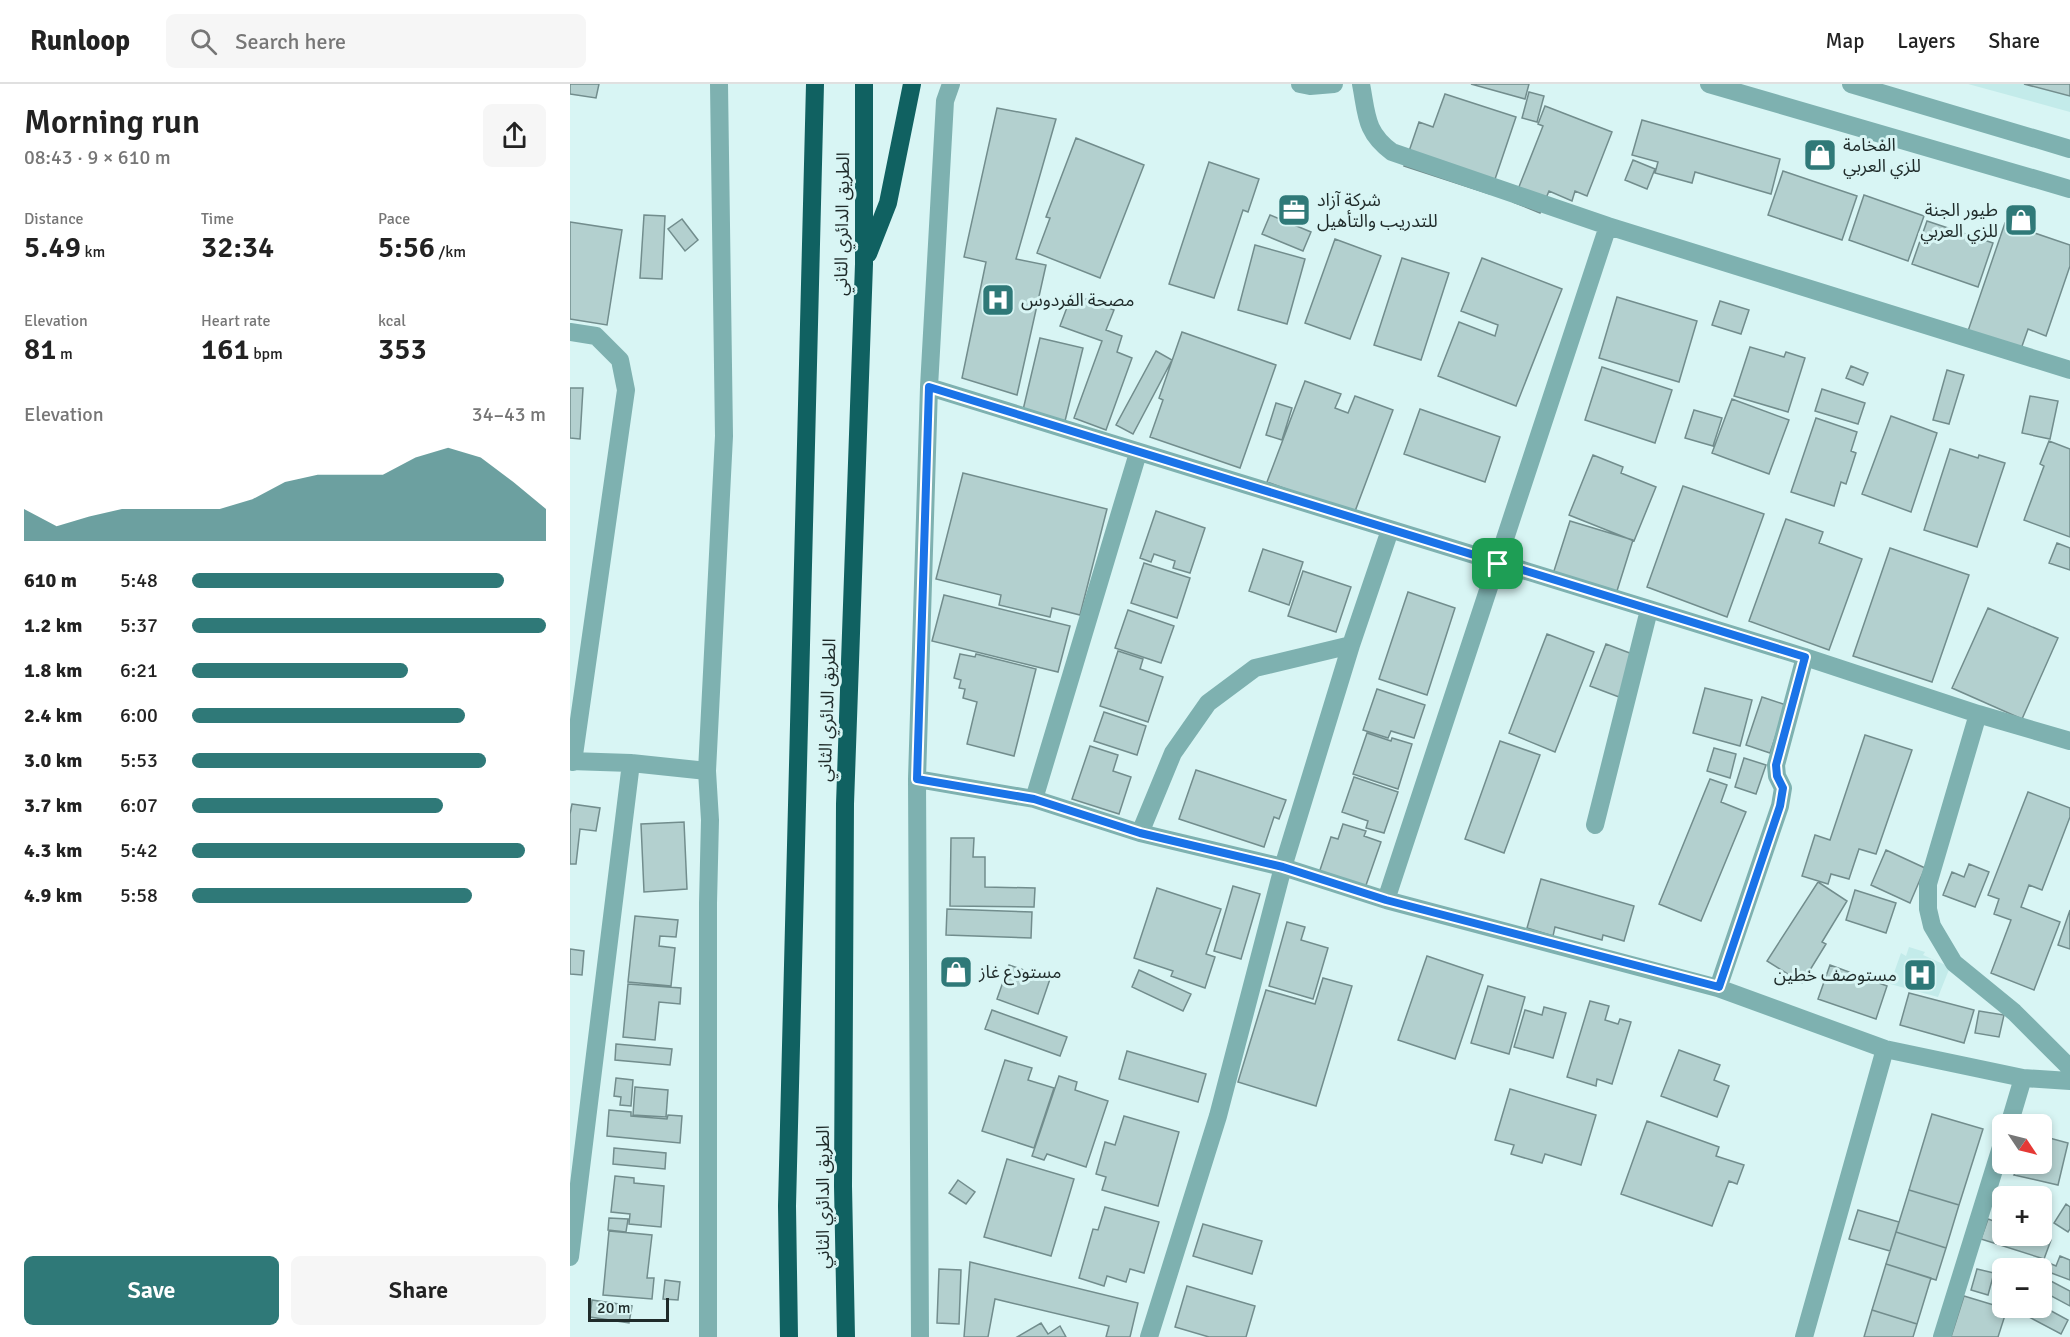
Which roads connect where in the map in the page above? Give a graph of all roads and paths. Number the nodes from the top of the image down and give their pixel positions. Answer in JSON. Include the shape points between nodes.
{"nodes":[{"id":1,"x":719,"y":84,"type":"edge"},
{"id":2,"x":815,"y":84,"type":"edge"},
{"id":3,"x":864,"y":84,"type":"edge"},
{"id":4,"x":912,"y":84,"type":"edge"},
{"id":5,"x":951,"y":84,"type":"edge"},
{"id":6,"x":1300,"y":84,"type":"edge"},
{"id":7,"x":1334,"y":84,"type":"edge"},
{"id":8,"x":1360,"y":84,"type":"edge"},
{"id":9,"x":1709,"y":84,"type":"edge"},
{"id":10,"x":1851,"y":84,"type":"edge"},
{"id":11,"x":2070,"y":149,"type":"edge"},
{"id":12,"x":2070,"y":189,"type":"edge"},
{"id":13,"x":1608,"y":226,"type":"junction"},
{"id":14,"x":864,"y":264,"type":"junction"},
{"id":15,"x":570,"y":332,"type":"edge"},
{"id":16,"x":2070,"y":370,"type":"edge"},
{"id":17,"x":929,"y":387,"type":"junction"},
{"id":18,"x":1138,"y":453,"type":"junction"},
{"id":19,"x":1390,"y":530,"type":"junction"},
{"id":20,"x":1498,"y":564,"type":"junction"},
{"id":21,"x":1649,"y":610,"type":"junction"},
{"id":22,"x":1351,"y":645,"type":"junction"},
{"id":23,"x":1805,"y":657,"type":"junction"},
{"id":24,"x":1978,"y":714,"type":"junction"},
{"id":25,"x":2070,"y":741,"type":"edge"},
{"id":26,"x":572,"y":761,"type":"edge"},
{"id":27,"x":631,"y":763,"type":"junction"},
{"id":28,"x":707,"y":771,"type":"junction"},
{"id":29,"x":917,"y":779,"type":"junction"},
{"id":30,"x":1034,"y":799,"type":"junction"},
{"id":31,"x":1595,"y":825,"type":"dead end"},
{"id":32,"x":1140,"y":833,"type":"junction"},
{"id":33,"x":1283,"y":867,"type":"junction"},
{"id":34,"x":1386,"y":900,"type":"junction"},
{"id":35,"x":1719,"y":987,"type":"junction"},
{"id":36,"x":1885,"y":1049,"type":"junction"},
{"id":37,"x":2070,"y":1068,"type":"edge"},
{"id":38,"x":2024,"y":1078,"type":"junction"},
{"id":39,"x":2070,"y":1081,"type":"edge"},
{"id":40,"x":2013,"y":1114,"type":"edge"},
{"id":41,"x":1993,"y":1174,"type":"edge"},
{"id":42,"x":570,"y":1257,"type":"edge"},
{"id":43,"x":708,"y":1337,"type":"edge"},
{"id":44,"x":789,"y":1337,"type":"edge"},
{"id":45,"x":846,"y":1337,"type":"edge"},
{"id":46,"x":920,"y":1337,"type":"edge"},
{"id":47,"x":1149,"y":1337,"type":"edge"},
{"id":48,"x":1804,"y":1337,"type":"edge"},
{"id":49,"x":1942,"y":1337,"type":"edge"}],
"edges":[{"from":1,"to":28,"type":"street","via":[[724,436]]},
{"from":2,"to":44,"type":"highway","name":"الطريق الدائري الثاني","via":[[787,1206]]},
{"from":3,"to":14,"type":"highway","name":"الطريق الدائري الثاني"},
{"from":4,"to":14,"type":"highway","via":[[888,203]]},
{"from":5,"to":17,"type":"street","via":[[945,101]]},
{"from":6,"to":7,"type":"street"},
{"from":8,"to":13,"type":"street","via":[[1371,132],[1392,152]]},
{"from":9,"to":12,"type":"street"},
{"from":10,"to":11,"type":"street"},
{"from":13,"to":16,"type":"street"},
{"from":13,"to":20,"type":"street"},
{"from":14,"to":45,"type":"highway","name":"الطريق الدائري الثاني","via":[[845,804]]},
{"from":15,"to":26,"type":"street","via":[[596,336],[620,360],[626,390]]},
{"from":17,"to":18,"type":"street"},
{"from":17,"to":29,"type":"street"},
{"from":18,"to":19,"type":"street"},
{"from":18,"to":30,"type":"street"},
{"from":19,"to":20,"type":"street"},
{"from":19,"to":22,"type":"street"},
{"from":20,"to":21,"type":"street"},
{"from":20,"to":34,"type":"street"},
{"from":21,"to":23,"type":"street"},
{"from":21,"to":31,"type":"street"},
{"from":22,"to":32,"type":"street","via":[[1255,668],[1208,703],[1173,753]]},
{"from":22,"to":33,"type":"street"},
{"from":23,"to":24,"type":"street"},
{"from":23,"to":35,"type":"street","via":[[1776,765],[1783,788],[1780,806]]},
{"from":24,"to":25,"type":"street"},
{"from":24,"to":37,"type":"street","via":[[1928,885],[1932,926],[1954,963],[2014,1012]]},
{"from":26,"to":27,"type":"street"},
{"from":27,"to":28,"type":"street"},
{"from":27,"to":42,"type":"street"},
{"from":28,"to":43,"type":"street"},
{"from":29,"to":30,"type":"street"},
{"from":29,"to":46,"type":"street"},
{"from":30,"to":32,"type":"street"},
{"from":32,"to":33,"type":"street"},
{"from":33,"to":34,"type":"street"},
{"from":33,"to":47,"type":"street","via":[[1218,1116]]},
{"from":34,"to":35,"type":"street"},
{"from":35,"to":36,"type":"street"},
{"from":36,"to":38,"type":"street"},
{"from":36,"to":48,"type":"street"},
{"from":38,"to":39,"type":"street"},
{"from":38,"to":40,"type":"street"},
{"from":41,"to":49,"type":"street"}]}
